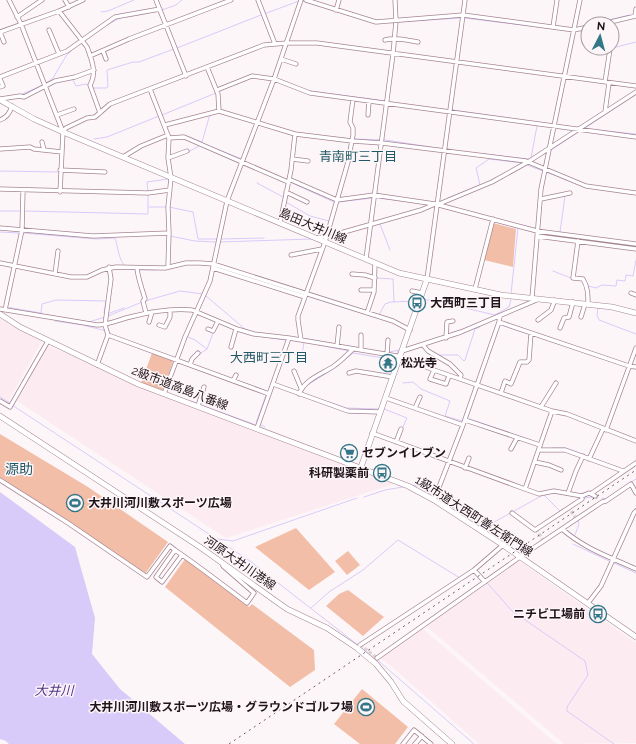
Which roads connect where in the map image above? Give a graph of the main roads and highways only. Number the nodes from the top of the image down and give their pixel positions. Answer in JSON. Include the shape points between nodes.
{"nodes":[{"id":1,"x":0,"y":100,"type":"edge"},
{"id":2,"x":427,"y":279,"type":"junction"},
{"id":3,"x":636,"y":313,"type":"edge"},
{"id":4,"x":0,"y":314,"type":"edge"},
{"id":5,"x":0,"y":416,"type":"edge"},
{"id":6,"x":361,"y":467,"type":"junction"},
{"id":7,"x":636,"y":637,"type":"edge"},
{"id":8,"x":452,"y":744,"type":"edge"}],
"edges":[{"from":1,"to":2,"type":"main road","name":"島田大井川線","via":[[62,132],[171,178],[316,238],[326,239],[399,273]]},
{"from":2,"to":3,"type":"main road","name":"島田大井川線","via":[[501,295],[612,307]]},
{"from":2,"to":6,"type":"main road"},
{"from":4,"to":6,"type":"main road","name":"2級市道高島八番線","via":[[20,327],[138,384]]},
{"from":5,"to":8,"type":"main road","name":"河原大井川港線","via":[[129,499],[287,609],[327,628],[357,648],[376,664],[403,701]]},
{"from":6,"to":7,"type":"main road","name":"1級市道大西町善左衛門線","via":[[397,480],[434,500]]}]}
